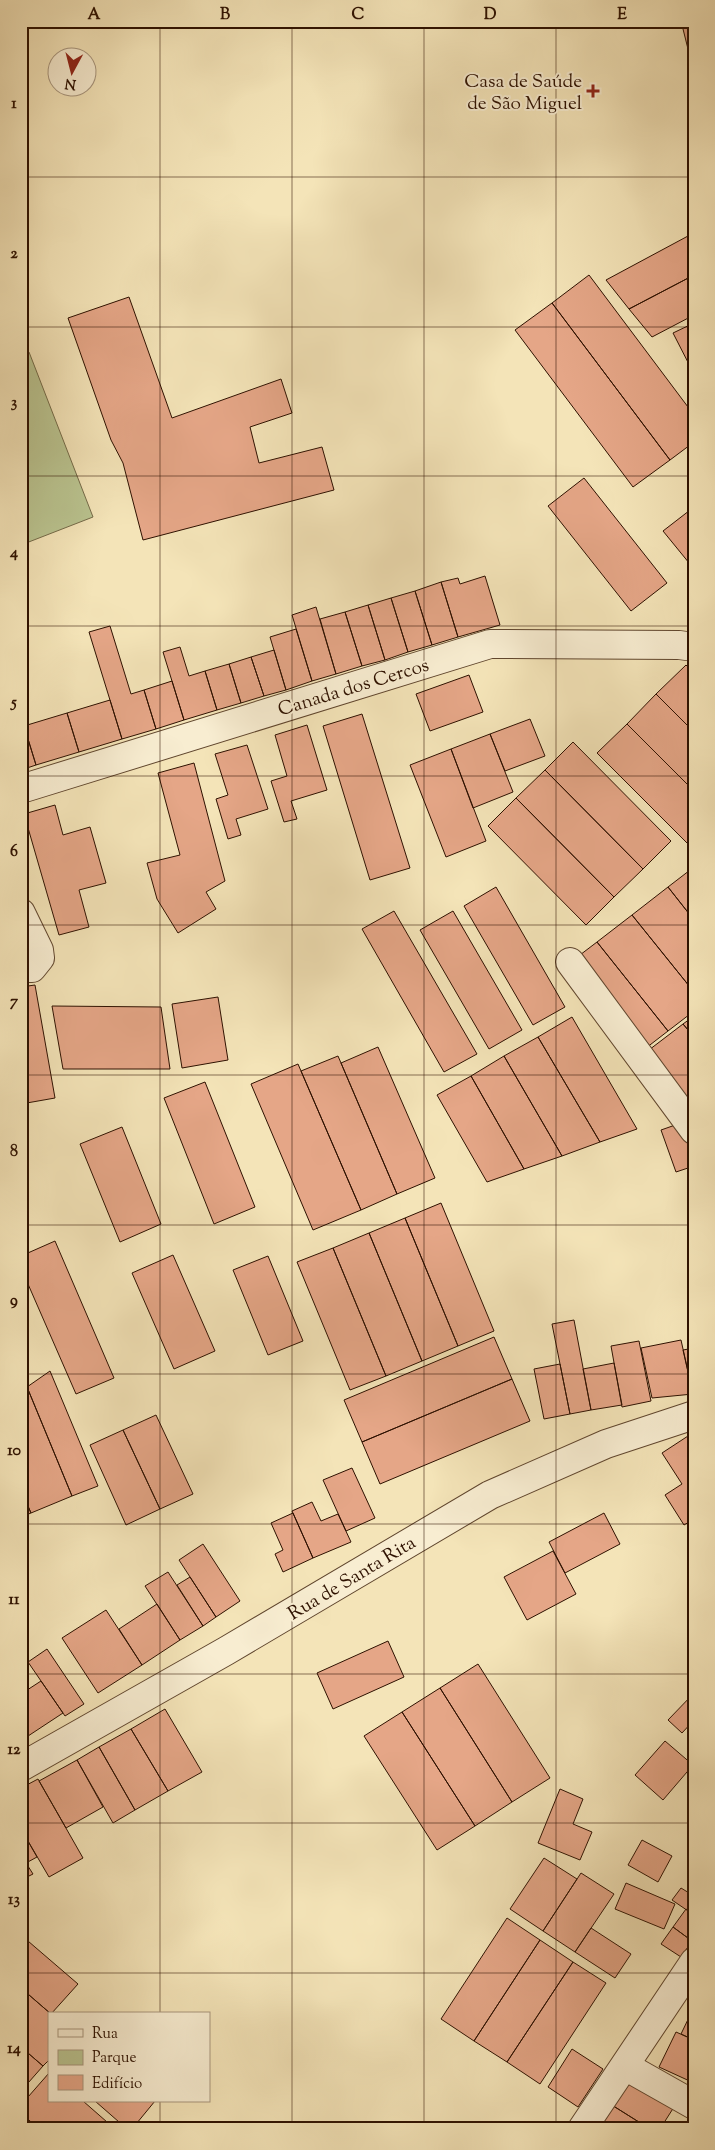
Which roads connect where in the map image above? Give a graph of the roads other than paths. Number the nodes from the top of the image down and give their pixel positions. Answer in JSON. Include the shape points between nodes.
{"nodes":[{"id":1,"x":694,"y":647,"type":"edge"},
{"id":2,"x":21,"y":789,"type":"edge"},
{"id":3,"x":21,"y":913,"type":"edge"},
{"id":4,"x":570,"y":962,"type":"dead end"},
{"id":5,"x":21,"y":968,"type":"edge"},
{"id":6,"x":694,"y":1130,"type":"edge"},
{"id":7,"x":694,"y":1415,"type":"edge"},
{"id":8,"x":21,"y":1767,"type":"edge"},
{"id":9,"x":694,"y":1962,"type":"edge"},
{"id":10,"x":624,"y":2066,"type":"junction"},
{"id":11,"x":694,"y":2105,"type":"edge"},
{"id":12,"x":582,"y":2129,"type":"edge"}],
"edges":[{"from":1,"to":2,"type":"street","name":"Canada dos Cercos","via":[[490,644]]},
{"from":3,"to":5,"type":"street","via":[[40,958],[32,968]]},
{"from":4,"to":6,"type":"street"},
{"from":7,"to":8,"type":"street","name":"Rua de Santa Rita","via":[[606,1444],[490,1495],[226,1651]]},
{"from":9,"to":10,"type":"street"},
{"from":10,"to":11,"type":"street"},
{"from":10,"to":12,"type":"street"}]}
